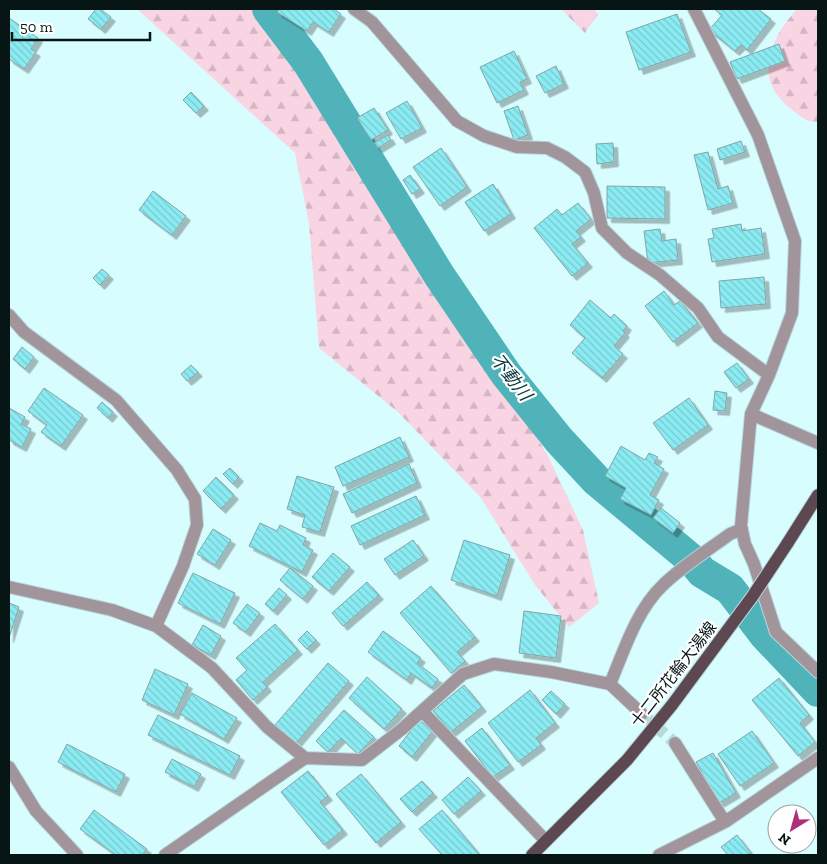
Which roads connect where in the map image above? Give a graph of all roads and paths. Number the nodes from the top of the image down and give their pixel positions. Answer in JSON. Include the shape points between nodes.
{"nodes":[{"id":1,"x":354,"y":9,"type":"edge"},
{"id":2,"x":694,"y":9,"type":"edge"},
{"id":3,"x":9,"y":315,"type":"edge"},
{"id":4,"x":769,"y":375,"type":"junction"},
{"id":5,"x":751,"y":414,"type":"junction"},
{"id":6,"x":818,"y":443,"type":"edge"},
{"id":7,"x":818,"y":495,"type":"edge"},
{"id":8,"x":742,"y":529,"type":"junction"},
{"id":9,"x":9,"y":587,"type":"edge"},
{"id":10,"x":156,"y":626,"type":"junction"},
{"id":11,"x":818,"y":672,"type":"edge"},
{"id":12,"x":610,"y":684,"type":"junction"},
{"id":13,"x":422,"y":711,"type":"junction"},
{"id":14,"x":642,"y":714,"type":"tunnel mouth"},
{"id":15,"x":675,"y":743,"type":"tunnel mouth"},
{"id":16,"x":305,"y":758,"type":"junction"},
{"id":17,"x":818,"y":758,"type":"edge"},
{"id":18,"x":9,"y":767,"type":"edge"},
{"id":19,"x":725,"y":822,"type":"junction"},
{"id":20,"x":546,"y":841,"type":"junction"},
{"id":21,"x":77,"y":855,"type":"edge"},
{"id":22,"x":166,"y":855,"type":"edge"},
{"id":23,"x":532,"y":855,"type":"edge"},
{"id":24,"x":659,"y":855,"type":"edge"}],
"edges":[{"from":1,"to":4,"type":"street","via":[[372,22],[456,121],[484,136],[517,147],[547,148],[585,172],[594,192],[602,228],[627,253],[660,275],[698,308],[718,338]]},
{"from":2,"to":4,"type":"street","via":[[758,136],[795,241],[792,313]]},
{"from":3,"to":10,"type":"street","via":[[24,332],[116,400],[177,470],[194,498],[197,525]]},
{"from":4,"to":5,"type":"street"},
{"from":5,"to":6,"type":"street"},
{"from":5,"to":8,"type":"street"},
{"from":7,"to":20,"type":"main road","name":"十二所花輪大湯線","bridge":true,"via":[[736,619],[672,705],[627,760]]},
{"from":8,"to":11,"type":"street","via":[[776,632]]},
{"from":8,"to":12,"type":"street","via":[[730,534],[662,586],[647,604],[633,630]]},
{"from":9,"to":10,"type":"street","via":[[112,610]]},
{"from":10,"to":16,"type":"street","via":[[212,668],[267,727]]},
{"from":12,"to":13,"type":"street","via":[[494,664],[463,674]]},
{"from":12,"to":14,"type":"street"},
{"from":13,"to":16,"type":"street","via":[[362,760]]},
{"from":13,"to":20,"type":"street"},
{"from":15,"to":19,"type":"street"},
{"from":16,"to":22,"type":"street"},
{"from":17,"to":19,"type":"street"},
{"from":18,"to":21,"type":"street","via":[[36,811]]},
{"from":19,"to":24,"type":"street"},
{"from":20,"to":23,"type":"main road","name":"十二所花輪大湯線"}]}
